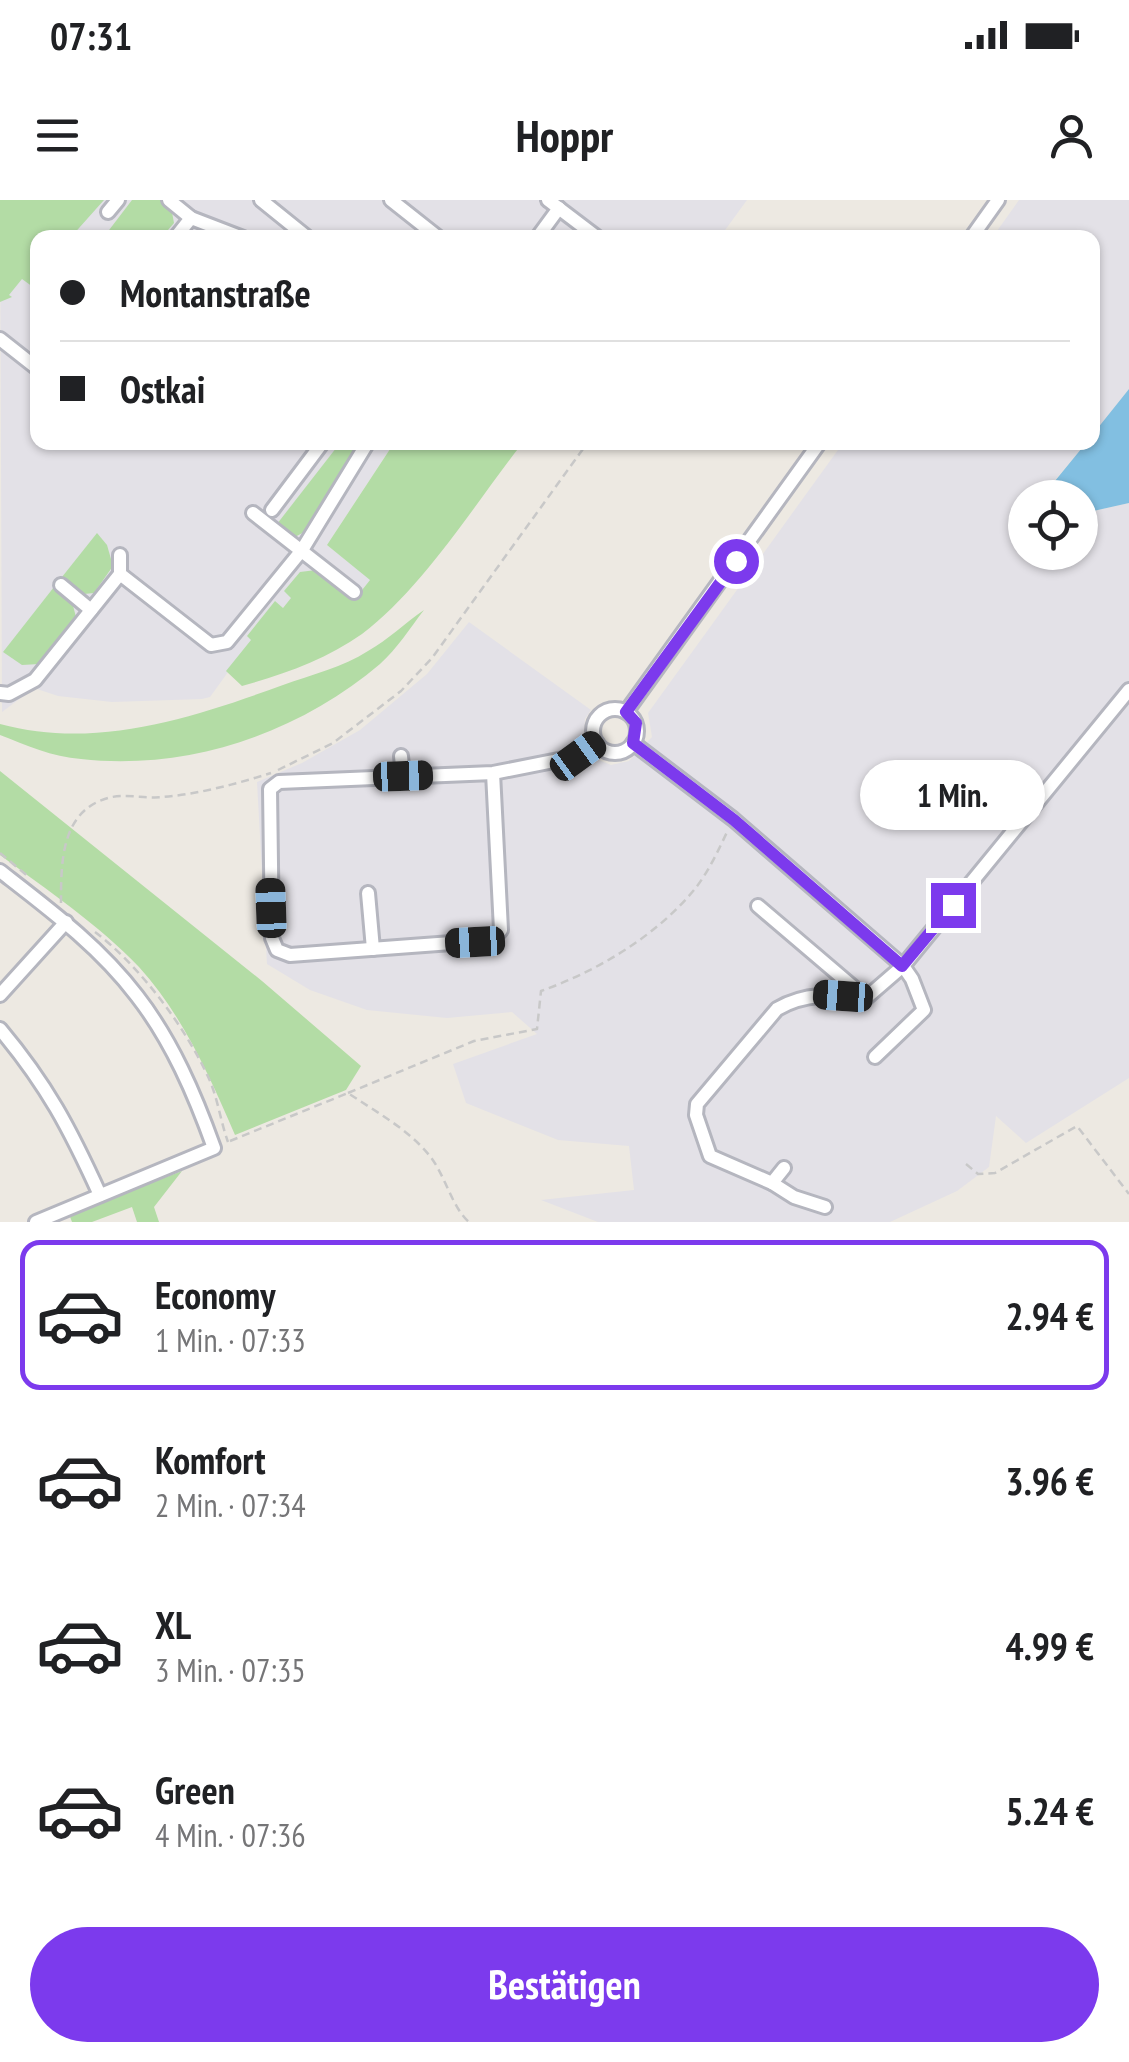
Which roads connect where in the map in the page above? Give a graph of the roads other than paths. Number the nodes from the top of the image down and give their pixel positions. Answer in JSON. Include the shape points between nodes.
{"nodes":[{"id":1,"x":118,"y":200,"type":"edge"},
{"id":2,"x":169,"y":200,"type":"edge"},
{"id":3,"x":261,"y":200,"type":"edge"},
{"id":4,"x":391,"y":200,"type":"edge"},
{"id":5,"x":998,"y":200,"type":"edge"},
{"id":6,"x":554,"y":204,"type":"edge"},
{"id":7,"x":108,"y":212,"type":"dead end"},
{"id":8,"x":195,"y":219,"type":"junction"},
{"id":9,"x":184,"y":230,"type":"edge"},
{"id":10,"x":209,"y":230,"type":"edge"},
{"id":11,"x":223,"y":230,"type":"edge"},
{"id":12,"x":298,"y":230,"type":"edge"},
{"id":13,"x":429,"y":230,"type":"edge"},
{"id":14,"x":542,"y":230,"type":"edge"},
{"id":15,"x":588,"y":230,"type":"edge"},
{"id":16,"x":976,"y":230,"type":"edge"},
{"id":17,"x":0,"y":339,"type":"edge"},
{"id":18,"x":30,"y":363,"type":"edge"},
{"id":19,"x":318,"y":450,"type":"edge"},
{"id":20,"x":363,"y":450,"type":"edge"},
{"id":21,"x":814,"y":450,"type":"edge"},
{"id":22,"x":272,"y":510,"type":"dead end"},
{"id":23,"x":254,"y":512,"type":"dead end"},
{"id":24,"x":302,"y":550,"type":"junction"},
{"id":25,"x":120,"y":554,"type":"dead end"},
{"id":26,"x":120,"y":574,"type":"junction"},
{"id":27,"x":61,"y":586,"type":"dead end"},
{"id":28,"x":354,"y":592,"type":"dead end"},
{"id":29,"x":91,"y":610,"type":"junction"},
{"id":30,"x":1129,"y":690,"type":"edge"},
{"id":31,"x":0,"y":692,"type":"edge"},
{"id":32,"x":626,"y":712,"type":"junction"},
{"id":33,"x":596,"y":743,"type":"junction"},
{"id":34,"x":633,"y":743,"type":"junction"},
{"id":35,"x":400,"y":756,"type":"dead end"},
{"id":36,"x":493,"y":773,"type":"junction"},
{"id":37,"x":403,"y":776,"type":"junction"},
{"id":38,"x":0,"y":870,"type":"edge"},
{"id":39,"x":368,"y":893,"type":"dead end"},
{"id":40,"x":758,"y":906,"type":"dead end"},
{"id":41,"x":66,"y":922,"type":"junction"},
{"id":42,"x":373,"y":949,"type":"junction"},
{"id":43,"x":902,"y":966,"type":"junction"},
{"id":44,"x":0,"y":995,"type":"edge"},
{"id":45,"x":866,"y":998,"type":"junction"},
{"id":46,"x":0,"y":1029,"type":"edge"},
{"id":47,"x":874,"y":1058,"type":"dead end"},
{"id":48,"x":784,"y":1168,"type":"dead end"},
{"id":49,"x":772,"y":1184,"type":"junction"},
{"id":50,"x":100,"y":1195,"type":"junction"},
{"id":51,"x":825,"y":1207,"type":"dead end"},
{"id":52,"x":36,"y":1222,"type":"edge"}],
"edges":[{"from":1,"to":7,"type":"street"},
{"from":2,"to":8,"type":"street"},
{"from":3,"to":12,"type":"street"},
{"from":4,"to":13,"type":"street"},
{"from":5,"to":16,"type":"street"},
{"from":6,"to":14,"type":"street"},
{"from":6,"to":15,"type":"street"},
{"from":8,"to":9,"type":"street"},
{"from":8,"to":10,"type":"street"},
{"from":8,"to":11,"type":"street"},
{"from":17,"to":18,"type":"street"},
{"from":19,"to":22,"type":"street"},
{"from":20,"to":24,"type":"street"},
{"from":21,"to":32,"type":"street"},
{"from":23,"to":24,"type":"street"},
{"from":24,"to":26,"type":"street","via":[[227,642],[210,645]]},
{"from":24,"to":28,"type":"street"},
{"from":25,"to":26,"type":"street"},
{"from":26,"to":29,"type":"street"},
{"from":27,"to":29,"type":"street"},
{"from":29,"to":31,"type":"street","via":[[35,680]]},
{"from":30,"to":43,"type":"street"},
{"from":32,"to":33,"type":"street","via":[[612,708],[601,714],[593,726]]},
{"from":32,"to":34,"type":"street","via":[[636,723]]},
{"from":33,"to":34,"type":"street","via":[[616,753]]},
{"from":33,"to":36,"type":"street","via":[[578,756]]},
{"from":34,"to":43,"type":"street","via":[[734,820]]},
{"from":35,"to":37,"type":"street"},
{"from":36,"to":37,"type":"street"},
{"from":36,"to":42,"type":"street","via":[[501,930],[492,940]]},
{"from":37,"to":42,"type":"street","via":[[280,782],[270,789],[272,938],[278,950],[290,955]]},
{"from":38,"to":41,"type":"street"},
{"from":39,"to":42,"type":"street"},
{"from":40,"to":45,"type":"street"},
{"from":41,"to":44,"type":"street"},
{"from":41,"to":50,"type":"street","via":[[138,996],[180,1064],[214,1148]]},
{"from":43,"to":45,"type":"street"},
{"from":43,"to":47,"type":"street","via":[[924,1010]]},
{"from":45,"to":49,"type":"street","via":[[820,994],[777,1009],[697,1104],[710,1156]]},
{"from":46,"to":50,"type":"street","via":[[38,1074]]},
{"from":48,"to":49,"type":"street"},
{"from":49,"to":51,"type":"street"},
{"from":50,"to":52,"type":"street"}]}
